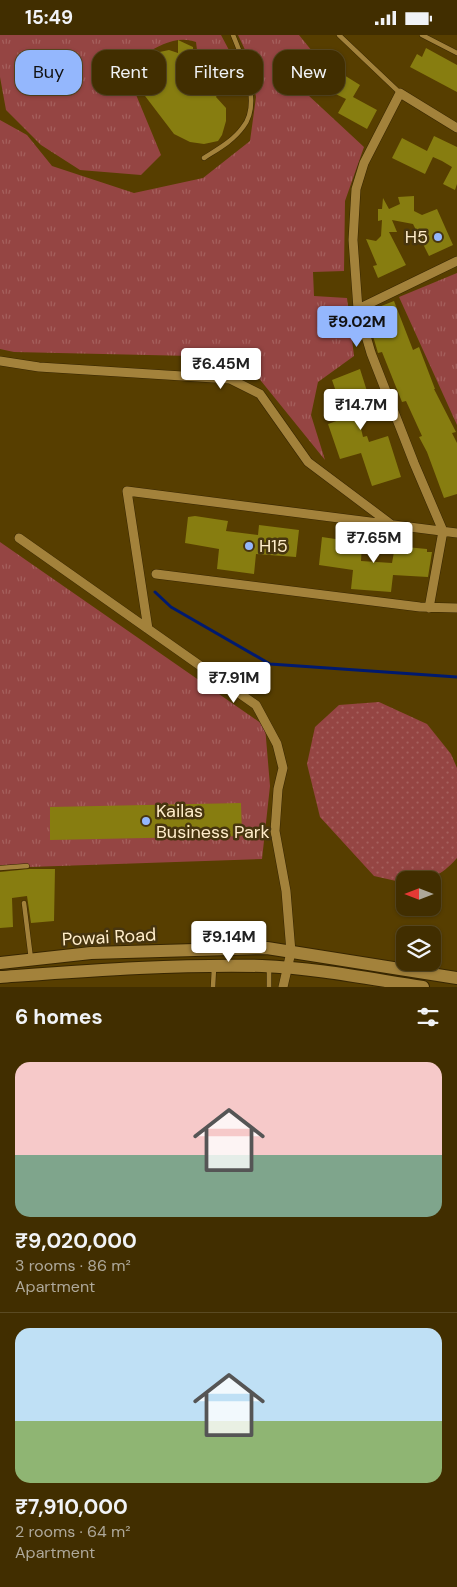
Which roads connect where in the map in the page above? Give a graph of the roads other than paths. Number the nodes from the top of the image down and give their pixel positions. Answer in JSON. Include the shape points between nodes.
{"nodes":[{"id":1,"x":233,"y":35,"type":"edge"},
{"id":2,"x":339,"y":35,"type":"edge"},
{"id":3,"x":422,"y":35,"type":"edge"},
{"id":4,"x":457,"y":53,"type":"edge"},
{"id":5,"x":400,"y":93,"type":"junction"},
{"id":6,"x":457,"y":128,"type":"edge"},
{"id":7,"x":204,"y":158,"type":"dead end"},
{"id":8,"x":457,"y":261,"type":"edge"},
{"id":9,"x":358,"y":309,"type":"junction"},
{"id":10,"x":0,"y":361,"type":"edge"},
{"id":11,"x":392,"y":525,"type":"junction"},
{"id":12,"x":443,"y":531,"type":"junction"},
{"id":13,"x":457,"y":533,"type":"edge"},
{"id":14,"x":19,"y":538,"type":"dead end"},
{"id":15,"x":156,"y":574,"type":"dead end"},
{"id":16,"x":429,"y":608,"type":"junction"},
{"id":17,"x":457,"y":608,"type":"edge"},
{"id":18,"x":148,"y":629,"type":"junction"},
{"id":19,"x":28,"y":866,"type":"dead end"},
{"id":20,"x":0,"y":868,"type":"edge"},
{"id":21,"x":24,"y":903,"type":"dead end"},
{"id":22,"x":291,"y":952,"type":"junction"},
{"id":23,"x":31,"y":960,"type":"junction"},
{"id":24,"x":0,"y":963,"type":"edge"},
{"id":25,"x":269,"y":966,"type":"junction"},
{"id":26,"x":214,"y":967,"type":"junction"},
{"id":27,"x":287,"y":968,"type":"junction"},
{"id":28,"x":430,"y":973,"type":"junction"},
{"id":29,"x":0,"y":977,"type":"edge"},
{"id":30,"x":457,"y":978,"type":"edge"},
{"id":31,"x":213,"y":987,"type":"edge"},
{"id":32,"x":269,"y":987,"type":"edge"},
{"id":33,"x":282,"y":987,"type":"edge"},
{"id":34,"x":424,"y":987,"type":"edge"},
{"id":35,"x":428,"y":987,"type":"edge"}],
"edges":[{"from":1,"to":7,"type":"lane","via":[[251,89],[250,110],[245,126]]},
{"from":2,"to":5,"type":"lane"},
{"from":3,"to":4,"type":"lane"},
{"from":5,"to":6,"type":"street"},
{"from":5,"to":9,"type":"street","via":[[364,163],[356,189],[353,240]]},
{"from":8,"to":9,"type":"street"},
{"from":9,"to":12,"type":"street","via":[[378,371]]},
{"from":10,"to":11,"type":"street","via":[[39,367],[230,379],[260,394],[308,462]]},
{"from":11,"to":12,"type":"street"},
{"from":11,"to":18,"type":"street","via":[[127,491]]},
{"from":12,"to":13,"type":"street"},
{"from":12,"to":16,"type":"street"},
{"from":14,"to":18,"type":"street"},
{"from":15,"to":16,"type":"street"},
{"from":16,"to":17,"type":"street"},
{"from":18,"to":22,"type":"street","via":[[256,705],[277,744],[283,768],[275,831],[286,891]]},
{"from":19,"to":20,"type":"lane"},
{"from":21,"to":23,"type":"lane"},
{"from":22,"to":23,"type":"main road","name":"Powai Road","via":[[266,948],[120,952]]},
{"from":22,"to":27,"type":"street"},
{"from":22,"to":28,"type":"main road","name":"Powai Road"},
{"from":23,"to":24,"type":"main road","name":"Powai Road"},
{"from":25,"to":26,"type":"main road","name":"Powai Road"},
{"from":25,"to":27,"type":"main road","name":"Powai Road"},
{"from":25,"to":32,"type":"lane"},
{"from":26,"to":29,"type":"main road","name":"Powai Road","via":[[91,970]]},
{"from":26,"to":31,"type":"lane"},
{"from":27,"to":33,"type":"street"},
{"from":27,"to":34,"type":"main road","name":"Powai Road"},
{"from":28,"to":30,"type":"main road","name":"Powai Road"},
{"from":28,"to":35,"type":"main road"}]}
